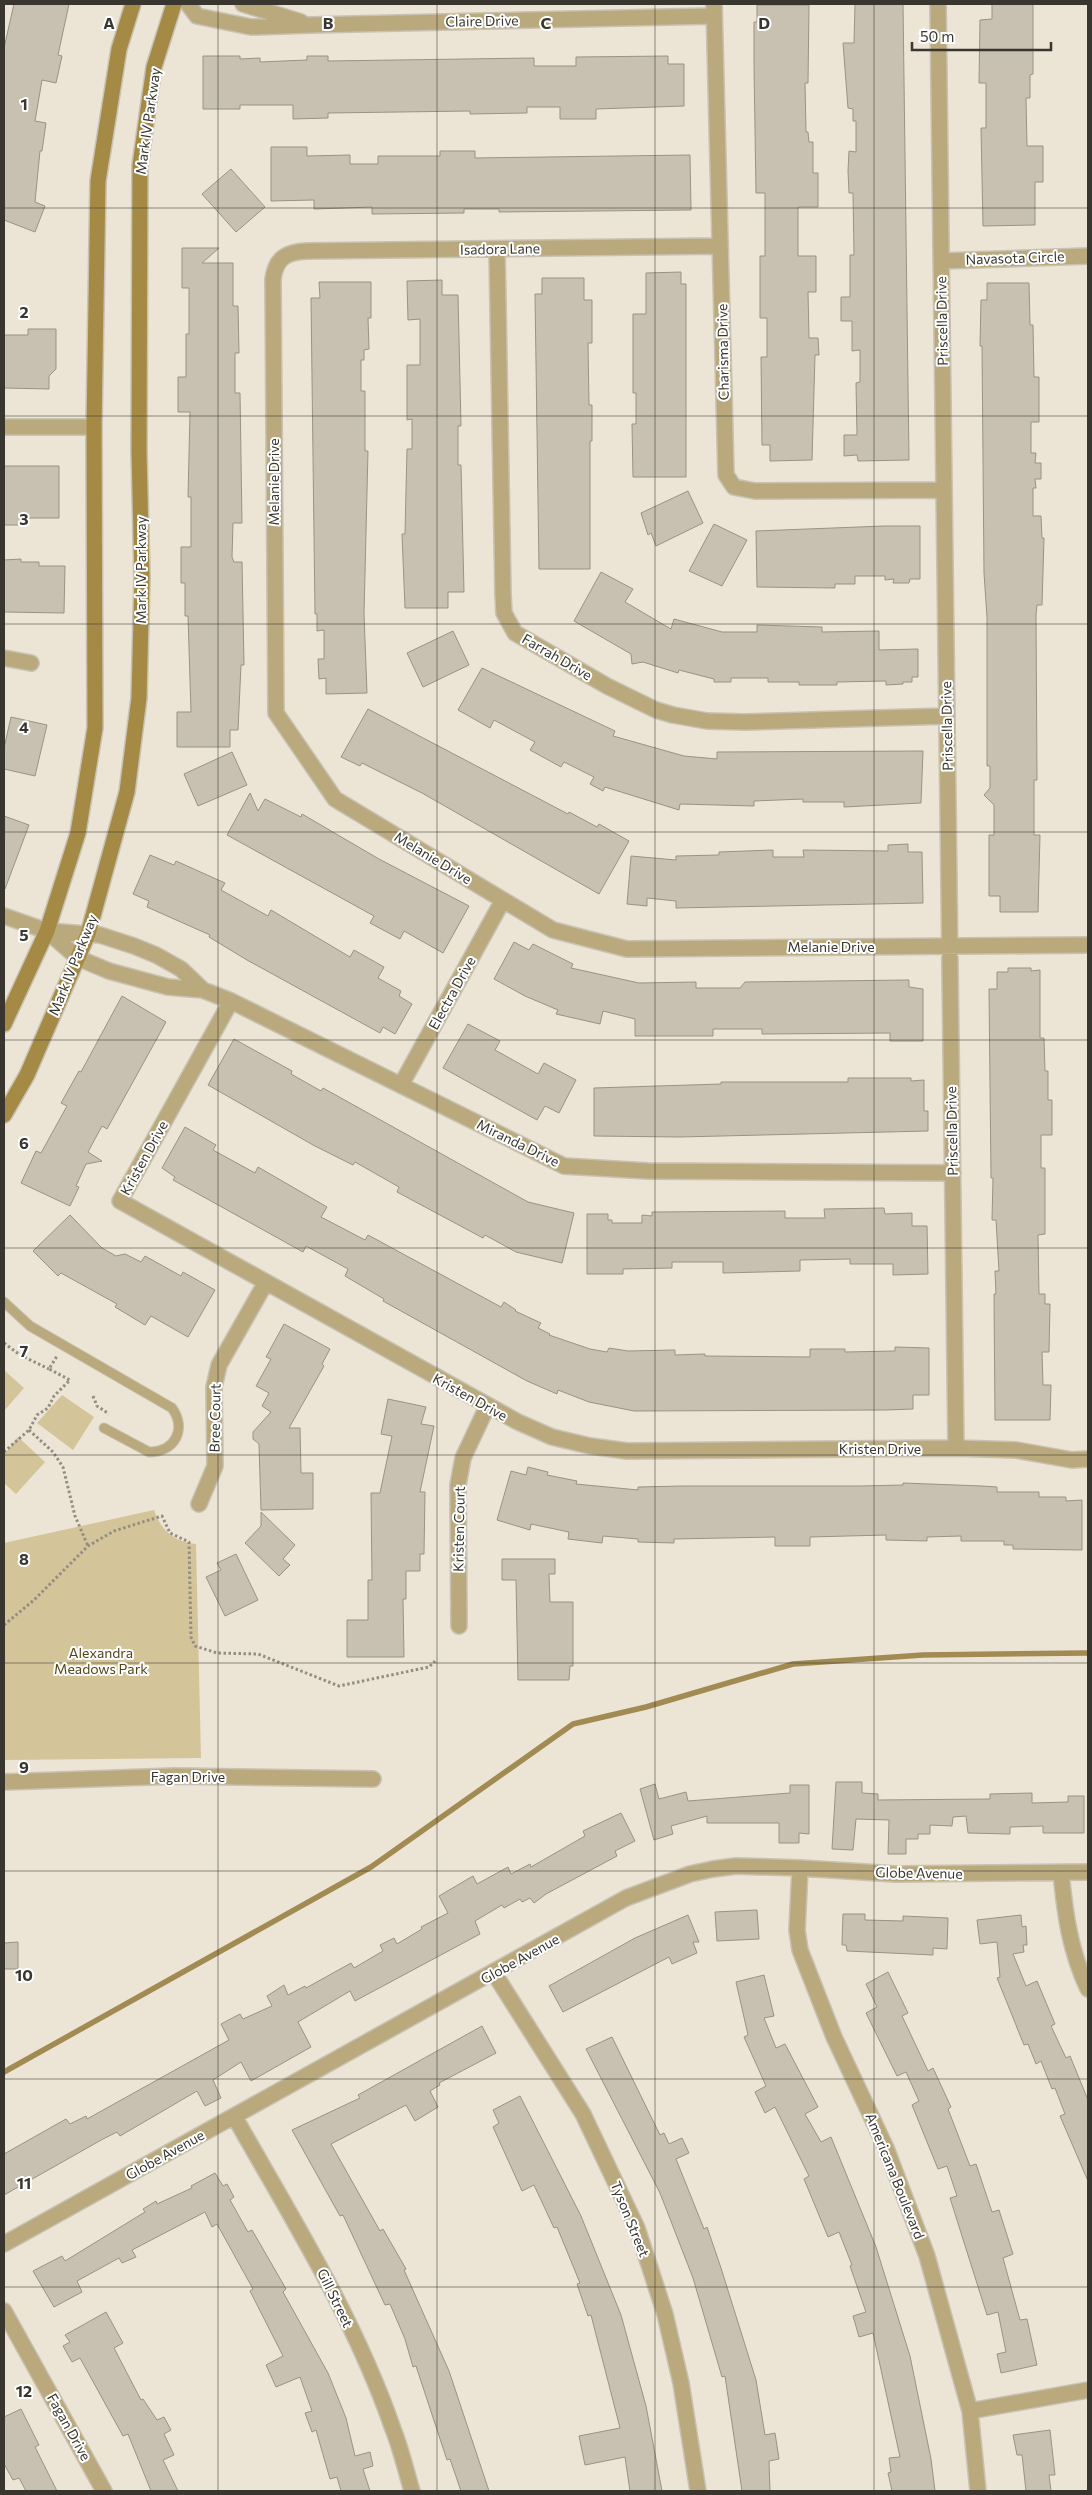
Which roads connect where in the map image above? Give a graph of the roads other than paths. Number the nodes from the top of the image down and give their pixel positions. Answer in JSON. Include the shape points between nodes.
{"nodes":[{"id":1,"x":132,"y":4,"type":"edge"},
{"id":2,"x":174,"y":4,"type":"edge"},
{"id":3,"x":188,"y":4,"type":"edge"},
{"id":4,"x":243,"y":4,"type":"edge"},
{"id":5,"x":938,"y":4,"type":"edge"},
{"id":6,"x":714,"y":10,"type":"edge"},
{"id":7,"x":310,"y":25,"type":"junction"},
{"id":8,"x":720,"y":246,"type":"junction"},
{"id":9,"x":497,"y":249,"type":"junction"},
{"id":10,"x":1088,"y":256,"type":"edge"},
{"id":11,"x":281,"y":257,"type":"joint"},
{"id":12,"x":941,"y":261,"type":"junction"},
{"id":13,"x":94,"y":426,"type":"junction"},
{"id":14,"x":4,"y":427,"type":"edge"},
{"id":15,"x":944,"y":490,"type":"junction"},
{"id":16,"x":4,"y":658,"type":"edge"},
{"id":17,"x":31,"y":663,"type":"dead end"},
{"id":18,"x":947,"y":716,"type":"junction"},
{"id":19,"x":503,"y":900,"type":"junction"},
{"id":20,"x":4,"y":916,"type":"edge"},
{"id":21,"x":47,"y":931,"type":"junction"},
{"id":22,"x":88,"y":934,"type":"junction"},
{"id":23,"x":1088,"y":945,"type":"edge"},
{"id":24,"x":950,"y":946,"type":"junction"},
{"id":25,"x":78,"y":958,"type":"junction"},
{"id":26,"x":203,"y":990,"type":"junction"},
{"id":27,"x":231,"y":1001,"type":"junction"},
{"id":28,"x":4,"y":1024,"type":"edge"},
{"id":29,"x":400,"y":1085,"type":"junction"},
{"id":30,"x":4,"y":1115,"type":"edge"},
{"id":31,"x":953,"y":1173,"type":"junction"},
{"id":32,"x":266,"y":1282,"type":"junction"},
{"id":33,"x":4,"y":1302,"type":"edge"},
{"id":34,"x":487,"y":1406,"type":"junction"},
{"id":35,"x":104,"y":1428,"type":"dead end"},
{"id":36,"x":956,"y":1448,"type":"junction"},
{"id":37,"x":1088,"y":1459,"type":"edge"},
{"id":38,"x":199,"y":1504,"type":"dead end"},
{"id":39,"x":459,"y":1626,"type":"dead end"},
{"id":40,"x":373,"y":1779,"type":"dead end"},
{"id":41,"x":4,"y":1782,"type":"edge"},
{"id":42,"x":800,"y":1868,"type":"junction"},
{"id":43,"x":1088,"y":1872,"type":"edge"},
{"id":44,"x":1061,"y":1873,"type":"junction"},
{"id":45,"x":494,"y":1973,"type":"junction"},
{"id":46,"x":1088,"y":1989,"type":"edge"},
{"id":47,"x":234,"y":2116,"type":"junction"},
{"id":48,"x":4,"y":2244,"type":"edge"},
{"id":49,"x":4,"y":2311,"type":"edge"},
{"id":50,"x":1088,"y":2390,"type":"edge"},
{"id":51,"x":970,"y":2412,"type":"junction"},
{"id":52,"x":104,"y":2491,"type":"edge"},
{"id":53,"x":412,"y":2491,"type":"edge"},
{"id":54,"x":698,"y":2491,"type":"edge"},
{"id":55,"x":978,"y":2491,"type":"edge"}],
"edges":[{"from":1,"to":13,"type":"main road","via":[[119,49],[98,181]]},
{"from":2,"to":22,"type":"main road","name":"Mark IV Parkway","via":[[154,68],[140,165],[142,578],[138,698],[127,792]]},
{"from":3,"to":7,"type":"street","name":"Claire Drive","via":[[197,16],[251,27]]},
{"from":4,"to":7,"type":"street","name":"Claire Drive"},
{"from":5,"to":12,"type":"street","name":"Priscella Drive"},
{"from":6,"to":7,"type":"street","name":"Claire Drive"},
{"from":6,"to":8,"type":"street","name":"Charisma Drive"},
{"from":8,"to":9,"type":"street","name":"Isadora Lane"},
{"from":8,"to":15,"type":"street","name":"Charisma Drive","via":[[726,475],[734,487],[755,491]]},
{"from":9,"to":11,"type":"street","name":"Isadora Lane","via":[[300,251]]},
{"from":9,"to":18,"type":"street","name":"Farrah Drive","via":[[503,594],[504,614],[515,633],[607,686],[673,715],[707,721],[745,722]]},
{"from":10,"to":12,"type":"street","name":"Navasota Circle"},
{"from":11,"to":19,"type":"street","name":"Melanie Drive","via":[[273,279],[276,713],[335,799]]},
{"from":12,"to":15,"type":"street","name":"Priscella Drive"},
{"from":13,"to":14,"type":"street"},
{"from":13,"to":21,"type":"main road","via":[[95,728],[78,834]]},
{"from":15,"to":18,"type":"street","name":"Priscella Drive"},
{"from":16,"to":17,"type":"street"},
{"from":18,"to":24,"type":"street","name":"Priscella Drive"},
{"from":19,"to":24,"type":"street","name":"Melanie Drive","via":[[553,930],[627,949]]},
{"from":19,"to":29,"type":"street","name":"Electra Drive"},
{"from":20,"to":21,"type":"street","name":"Miranda Drive"},
{"from":21,"to":22,"type":"street","name":"Miranda Drive"},
{"from":21,"to":25,"type":"street","name":"Miranda Drive"},
{"from":21,"to":28,"type":"main road"},
{"from":22,"to":25,"type":"main road","name":"Mark IV Parkway"},
{"from":22,"to":26,"type":"street","name":"Miranda Drive","via":[[100,935],[156,955],[181,969]]},
{"from":23,"to":24,"type":"street","name":"Melanie Drive"},
{"from":24,"to":31,"type":"street","name":"Priscella Drive"},
{"from":25,"to":26,"type":"street","name":"Miranda Drive","via":[[109,971],[168,988]]},
{"from":25,"to":30,"type":"main road","name":"Mark IV Parkway","via":[[27,1075]]},
{"from":26,"to":27,"type":"street","name":"Miranda Drive"},
{"from":27,"to":29,"type":"street","name":"Miranda Drive"},
{"from":27,"to":32,"type":"street","name":"Kristen Drive","via":[[120,1201]]},
{"from":29,"to":31,"type":"street","name":"Miranda Drive","via":[[564,1166],[648,1171]]},
{"from":31,"to":36,"type":"street","name":"Priscella Drive"},
{"from":32,"to":34,"type":"street","name":"Kristen Drive"},
{"from":32,"to":38,"type":"street","name":"Bree Court","via":[[219,1365],[214,1387],[214,1466]]},
{"from":33,"to":35,"type":"lane","via":[[30,1326],[172,1408],[180,1426],[171,1446],[157,1452],[149,1452]]},
{"from":34,"to":36,"type":"street","name":"Kristen Drive","via":[[552,1437],[627,1451]]},
{"from":34,"to":39,"type":"street","name":"Kristen Court","via":[[463,1458],[458,1485]]},
{"from":36,"to":37,"type":"street","name":"Kristen Drive","via":[[1016,1450],[1072,1460]]},
{"from":40,"to":41,"type":"street","name":"Fagan Drive","via":[[175,1776]]},
{"from":42,"to":44,"type":"street","name":"Globe Avenue","via":[[896,1874]]},
{"from":42,"to":45,"type":"street","name":"Globe Avenue","via":[[736,1866],[668,1881],[626,1898]]},
{"from":42,"to":51,"type":"street","name":"Americana Boulevard","via":[[797,1930],[800,1950],[834,2037],[886,2148],[927,2256]]},
{"from":43,"to":44,"type":"street","name":"Globe Avenue"},
{"from":44,"to":46,"type":"street","via":[[1066,1921],[1076,1962]]},
{"from":45,"to":47,"type":"street","name":"Globe Avenue"},
{"from":45,"to":54,"type":"street","name":"Tyson Street","via":[[583,2114],[637,2228],[665,2314],[682,2384]]},
{"from":47,"to":48,"type":"street","name":"Globe Avenue"},
{"from":47,"to":53,"type":"street","name":"Gill Street","via":[[322,2271],[362,2354],[394,2429]]},
{"from":49,"to":52,"type":"street","name":"Fagan Drive"},
{"from":50,"to":51,"type":"street"},
{"from":51,"to":55,"type":"street","name":"Americana Boulevard"}]}
